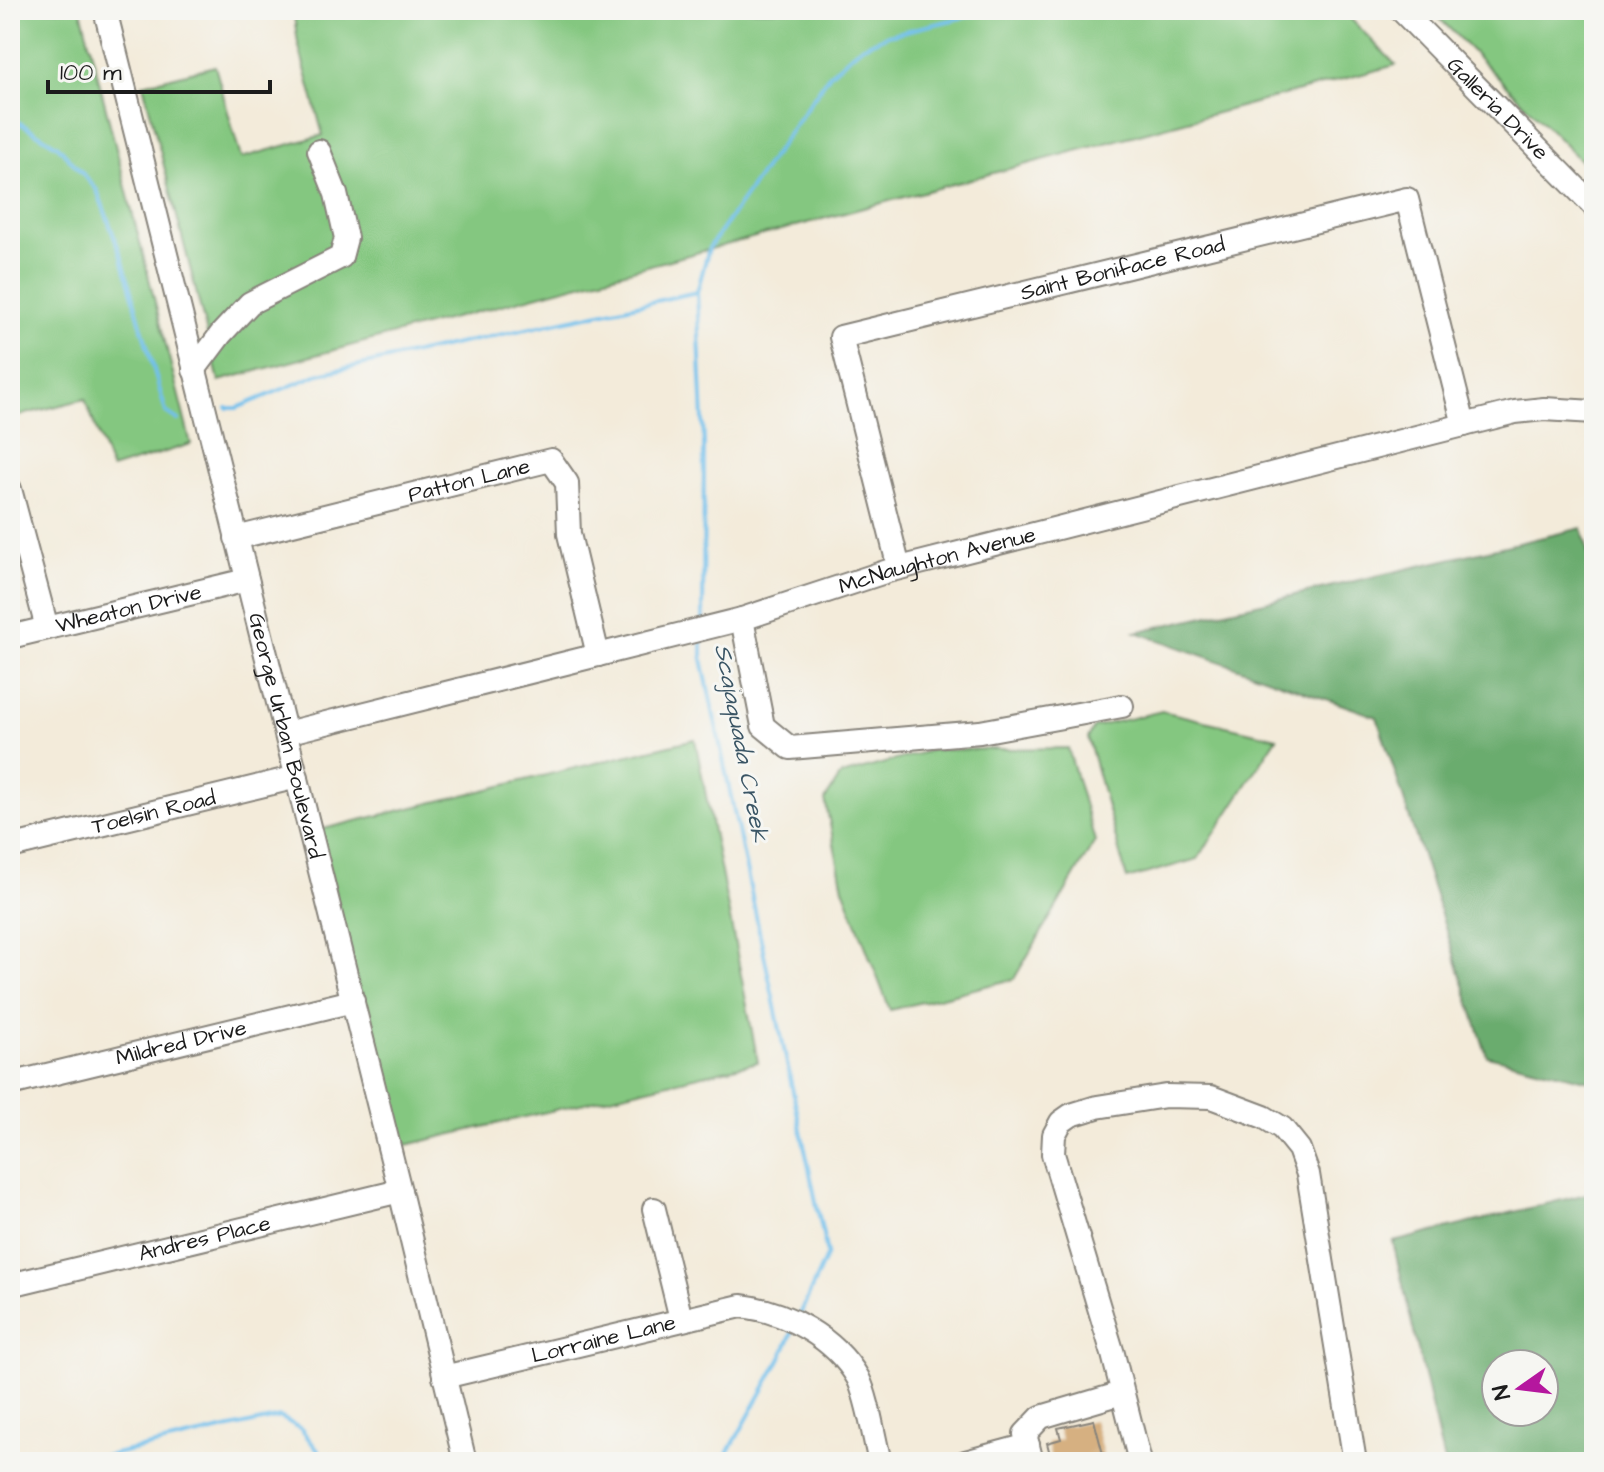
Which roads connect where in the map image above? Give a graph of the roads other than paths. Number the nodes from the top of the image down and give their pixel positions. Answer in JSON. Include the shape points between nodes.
{"nodes":[{"id":1,"x":105,"y":10,"type":"edge"},
{"id":2,"x":1401,"y":10,"type":"edge"},
{"id":3,"x":319,"y":151,"type":"dead end"},
{"id":4,"x":1594,"y":206,"type":"edge"},
{"id":5,"x":194,"y":370,"type":"junction"},
{"id":6,"x":1594,"y":412,"type":"edge"},
{"id":7,"x":1464,"y":425,"type":"junction"},
{"id":8,"x":10,"y":489,"type":"edge"},
{"id":9,"x":236,"y":538,"type":"junction"},
{"id":10,"x":899,"y":568,"type":"junction"},
{"id":11,"x":247,"y":580,"type":"junction"},
{"id":12,"x":733,"y":621,"type":"junction"},
{"id":13,"x":47,"y":628,"type":"junction"},
{"id":14,"x":10,"y":637,"type":"edge"},
{"id":15,"x":598,"y":655,"type":"junction"},
{"id":16,"x":1122,"y":706,"type":"dead end"},
{"id":17,"x":286,"y":733,"type":"junction"},
{"id":18,"x":297,"y":777,"type":"junction"},
{"id":19,"x":10,"y":847,"type":"edge"},
{"id":20,"x":353,"y":1001,"type":"junction"},
{"id":21,"x":10,"y":1084,"type":"edge"},
{"id":22,"x":400,"y":1191,"type":"junction"},
{"id":23,"x":654,"y":1209,"type":"dead end"},
{"id":24,"x":10,"y":1285,"type":"edge"},
{"id":25,"x":681,"y":1319,"type":"junction"},
{"id":26,"x":444,"y":1377,"type":"junction"},
{"id":27,"x":1122,"y":1393,"type":"junction"},
{"id":28,"x":1030,"y":1454,"type":"edge"},
{"id":29,"x":465,"y":1462,"type":"edge"},
{"id":30,"x":880,"y":1462,"type":"edge"},
{"id":31,"x":965,"y":1462,"type":"edge"},
{"id":32,"x":1140,"y":1462,"type":"edge"},
{"id":33,"x":1355,"y":1462,"type":"edge"}],
"edges":[{"from":1,"to":5,"type":"street","name":"George Urban Boulevard"},
{"from":2,"to":4,"type":"street","name":"Galleria Drive"},
{"from":3,"to":5,"type":"street","via":[[346,238],[341,257],[250,303]]},
{"from":5,"to":9,"type":"street","name":"George Urban Boulevard"},
{"from":6,"to":7,"type":"street","name":"McNaughton Avenue","via":[[1544,409]]},
{"from":7,"to":10,"type":"street","name":"McNaughton Avenue"},
{"from":7,"to":10,"type":"street","name":"Saint Boniface Road","via":[[1407,199],[841,337]]},
{"from":8,"to":13,"type":"street"},
{"from":9,"to":11,"type":"street","name":"George Urban Boulevard"},
{"from":9,"to":15,"type":"street","name":"Patton Lane","via":[[551,460],[567,483],[569,534]]},
{"from":10,"to":12,"type":"street","name":"McNaughton Avenue"},
{"from":11,"to":13,"type":"street","name":"Wheaton Drive"},
{"from":11,"to":17,"type":"street","name":"George Urban Boulevard"},
{"from":12,"to":15,"type":"street","name":"McNaughton Avenue"},
{"from":12,"to":16,"type":"street","via":[[763,726],[790,748],[980,732]]},
{"from":13,"to":14,"type":"street","name":"Wheaton Drive"},
{"from":15,"to":17,"type":"street","name":"McNaughton Avenue"},
{"from":17,"to":18,"type":"street","name":"George Urban Boulevard"},
{"from":18,"to":19,"type":"street","name":"Toelsin Road"},
{"from":18,"to":20,"type":"street","name":"George Urban Boulevard"},
{"from":20,"to":21,"type":"street","name":"Mildred Drive"},
{"from":20,"to":22,"type":"street","name":"George Urban Boulevard"},
{"from":22,"to":24,"type":"street","name":"Andres Place"},
{"from":22,"to":26,"type":"street","name":"George Urban Boulevard"},
{"from":23,"to":25,"type":"street"},
{"from":25,"to":26,"type":"street","name":"Lorraine Lane"},
{"from":25,"to":30,"type":"street","name":"Lorraine Lane","via":[[741,1306],[768,1311],[811,1331],[859,1380]]},
{"from":26,"to":29,"type":"street","name":"George Urban Boulevard"},
{"from":27,"to":28,"type":"street","via":[[1041,1417],[1025,1434]]},
{"from":27,"to":32,"type":"street"},
{"from":27,"to":33,"type":"street","via":[[1053,1154],[1054,1135],[1071,1115],[1097,1107],[1166,1096],[1211,1097],[1264,1117],[1282,1128],[1299,1149],[1319,1234]]},
{"from":28,"to":31,"type":"street"}]}
